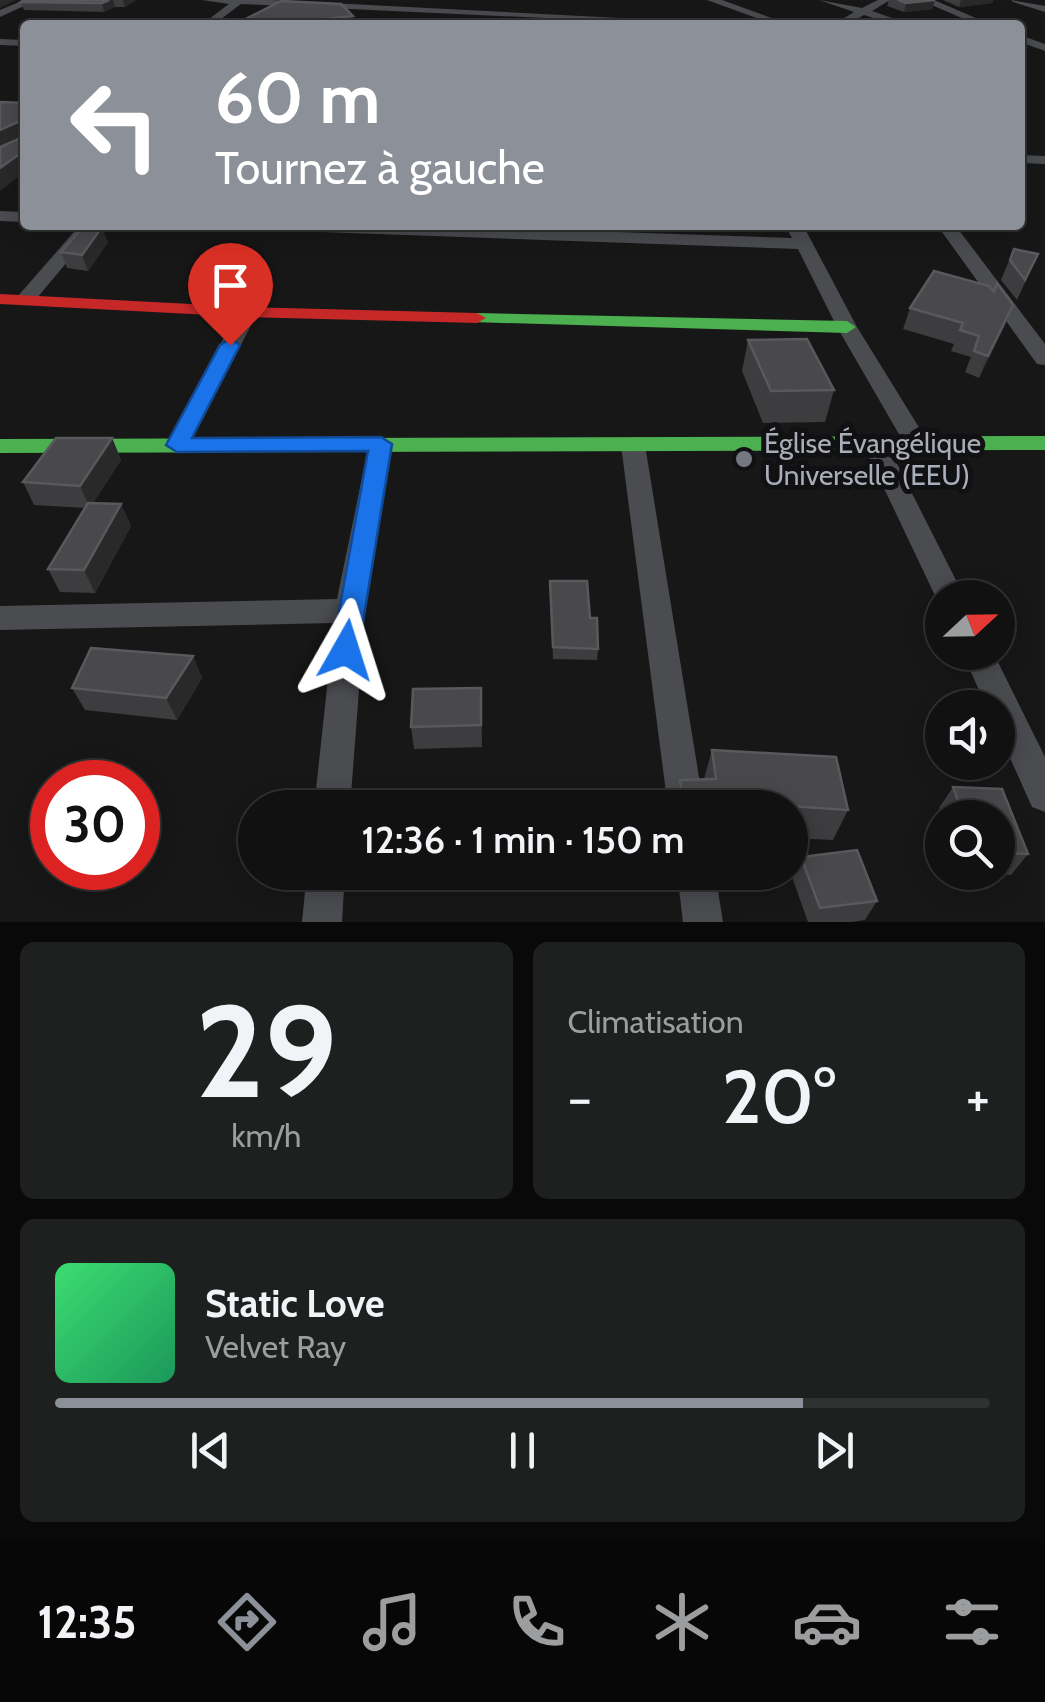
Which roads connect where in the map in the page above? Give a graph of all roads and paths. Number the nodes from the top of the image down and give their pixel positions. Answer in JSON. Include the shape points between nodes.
{"nodes":[{"id":1,"x":32,"y":0,"type":"edge"},
{"id":2,"x":207,"y":0,"type":"edge"},
{"id":3,"x":712,"y":0,"type":"edge"},
{"id":4,"x":824,"y":0,"type":"edge"},
{"id":5,"x":884,"y":0,"type":"edge"},
{"id":6,"x":925,"y":0,"type":"edge"},
{"id":7,"x":1016,"y":0,"type":"edge"},
{"id":8,"x":239,"y":1,"type":"edge"},
{"id":9,"x":448,"y":5,"type":"edge"},
{"id":10,"x":1045,"y":9,"type":"edge"},
{"id":11,"x":862,"y":12,"type":"junction"},
{"id":12,"x":0,"y":14,"type":"edge"},
{"id":13,"x":526,"y":14,"type":"junction"},
{"id":14,"x":656,"y":18,"type":"edge"},
{"id":15,"x":213,"y":20,"type":"edge"},
{"id":16,"x":530,"y":20,"type":"edge"},
{"id":17,"x":771,"y":20,"type":"edge"},
{"id":18,"x":847,"y":20,"type":"edge"},
{"id":19,"x":890,"y":20,"type":"edge"},
{"id":20,"x":975,"y":20,"type":"edge"},
{"id":21,"x":84,"y":230,"type":"edge"},
{"id":22,"x":480,"y":230,"type":"edge"},
{"id":23,"x":660,"y":230,"type":"edge"},
{"id":24,"x":950,"y":230,"type":"edge"},
{"id":25,"x":800,"y":234,"type":"edge"},
{"id":26,"x":672,"y":241,"type":"junction"},
{"id":27,"x":0,"y":299,"type":"edge"},
{"id":28,"x":24,"y":300,"type":"junction"},
{"id":29,"x":248,"y":312,"type":"junction"},
{"id":30,"x":847,"y":326,"type":"junction"},
{"id":31,"x":1045,"y":359,"type":"edge"},
{"id":32,"x":916,"y":442,"type":"junction"},
{"id":33,"x":1045,"y":442,"type":"edge"},
{"id":34,"x":381,"y":444,"type":"junction"},
{"id":35,"x":633,"y":444,"type":"junction"},
{"id":36,"x":875,"y":444,"type":"junction"},
{"id":37,"x":177,"y":445,"type":"junction"},
{"id":38,"x":0,"y":446,"type":"edge"},
{"id":39,"x":941,"y":580,"type":"edge"},
{"id":40,"x":350,"y":611,"type":"junction"},
{"id":41,"x":0,"y":618,"type":"edge"},
{"id":42,"x":985,"y":670,"type":"edge"},
{"id":43,"x":334,"y":790,"type":"edge"},
{"id":44,"x":683,"y":790,"type":"edge"},
{"id":45,"x":1045,"y":795,"type":"edge"},
{"id":46,"x":325,"y":890,"type":"edge"},
{"id":47,"x":699,"y":890,"type":"edge"},
{"id":48,"x":322,"y":922,"type":"edge"},
{"id":49,"x":703,"y":922,"type":"edge"}],
"edges":[{"from":1,"to":12,"type":"street"},
{"from":2,"to":8,"type":"street"},
{"from":3,"to":17,"type":"street"},
{"from":4,"to":11,"type":"street"},
{"from":5,"to":11,"type":"street"},
{"from":6,"to":20,"type":"street"},
{"from":7,"to":10,"type":"street"},
{"from":8,"to":9,"type":"street"},
{"from":8,"to":15,"type":"street"},
{"from":9,"to":13,"type":"street"},
{"from":11,"to":18,"type":"street"},
{"from":11,"to":19,"type":"street"},
{"from":13,"to":14,"type":"street"},
{"from":13,"to":16,"type":"street"},
{"from":21,"to":28,"type":"street"},
{"from":22,"to":26,"type":"street"},
{"from":23,"to":26,"type":"street"},
{"from":24,"to":31,"type":"street"},
{"from":25,"to":26,"type":"street"},
{"from":25,"to":30,"type":"street"},
{"from":27,"to":28,"type":"street"},
{"from":28,"to":29,"type":"street"},
{"from":29,"to":30,"type":"street"},
{"from":29,"to":37,"type":"street"},
{"from":30,"to":32,"type":"street"},
{"from":32,"to":33,"type":"street"},
{"from":32,"to":36,"type":"street"},
{"from":34,"to":35,"type":"street"},
{"from":34,"to":37,"type":"street"},
{"from":34,"to":40,"type":"street"},
{"from":35,"to":36,"type":"street"},
{"from":35,"to":44,"type":"street"},
{"from":36,"to":39,"type":"street"},
{"from":37,"to":38,"type":"street"},
{"from":40,"to":41,"type":"street"},
{"from":40,"to":43,"type":"street"},
{"from":42,"to":45,"type":"street"},
{"from":46,"to":48,"type":"street"},
{"from":47,"to":49,"type":"street"}]}
